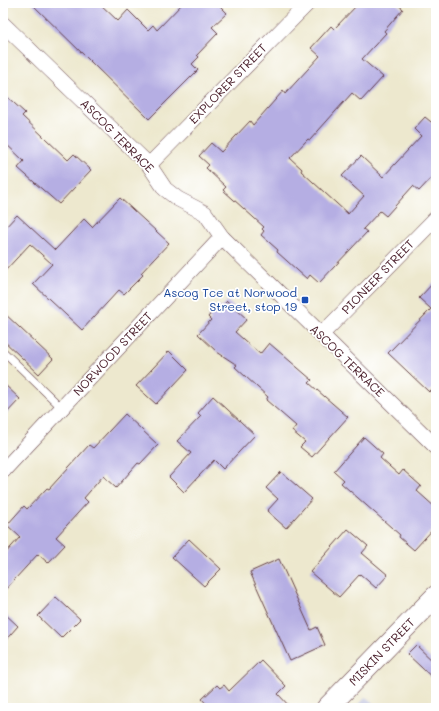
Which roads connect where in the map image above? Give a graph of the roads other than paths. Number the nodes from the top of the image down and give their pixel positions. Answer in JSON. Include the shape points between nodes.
{"nodes":[{"id":1,"x":308,"y":3,"type":"edge"},
{"id":2,"x":3,"y":24,"type":"edge"},
{"id":3,"x":149,"y":165,"type":"junction"},
{"id":4,"x":436,"y":218,"type":"edge"},
{"id":5,"x":222,"y":237,"type":"junction"},
{"id":6,"x":321,"y":335,"type":"junction"},
{"id":7,"x":3,"y":351,"type":"edge"},
{"id":8,"x":62,"y":408,"type":"junction"},
{"id":9,"x":436,"y":447,"type":"edge"},
{"id":10,"x":5,"y":465,"type":"edge"},
{"id":11,"x":436,"y":596,"type":"edge"},
{"id":12,"x":327,"y":708,"type":"edge"}],
"edges":[{"from":1,"to":3,"type":"street","name":"EXPLORER STREET"},
{"from":2,"to":3,"type":"street","name":"ASCOG TERRACE"},
{"from":3,"to":5,"type":"street","name":"ASCOG TERRACE","via":[[165,189],[205,213]]},
{"from":4,"to":6,"type":"street","name":"PIONEER STREET"},
{"from":5,"to":6,"type":"street","name":"ASCOG TERRACE"},
{"from":5,"to":8,"type":"street","name":"NORWOOD STREET"},
{"from":6,"to":9,"type":"street","name":"ASCOG TERRACE"},
{"from":7,"to":8,"type":"lane"},
{"from":8,"to":10,"type":"street","name":"NORWOOD STREET"},
{"from":11,"to":12,"type":"main road","name":"MISKIN STREET"}]}
